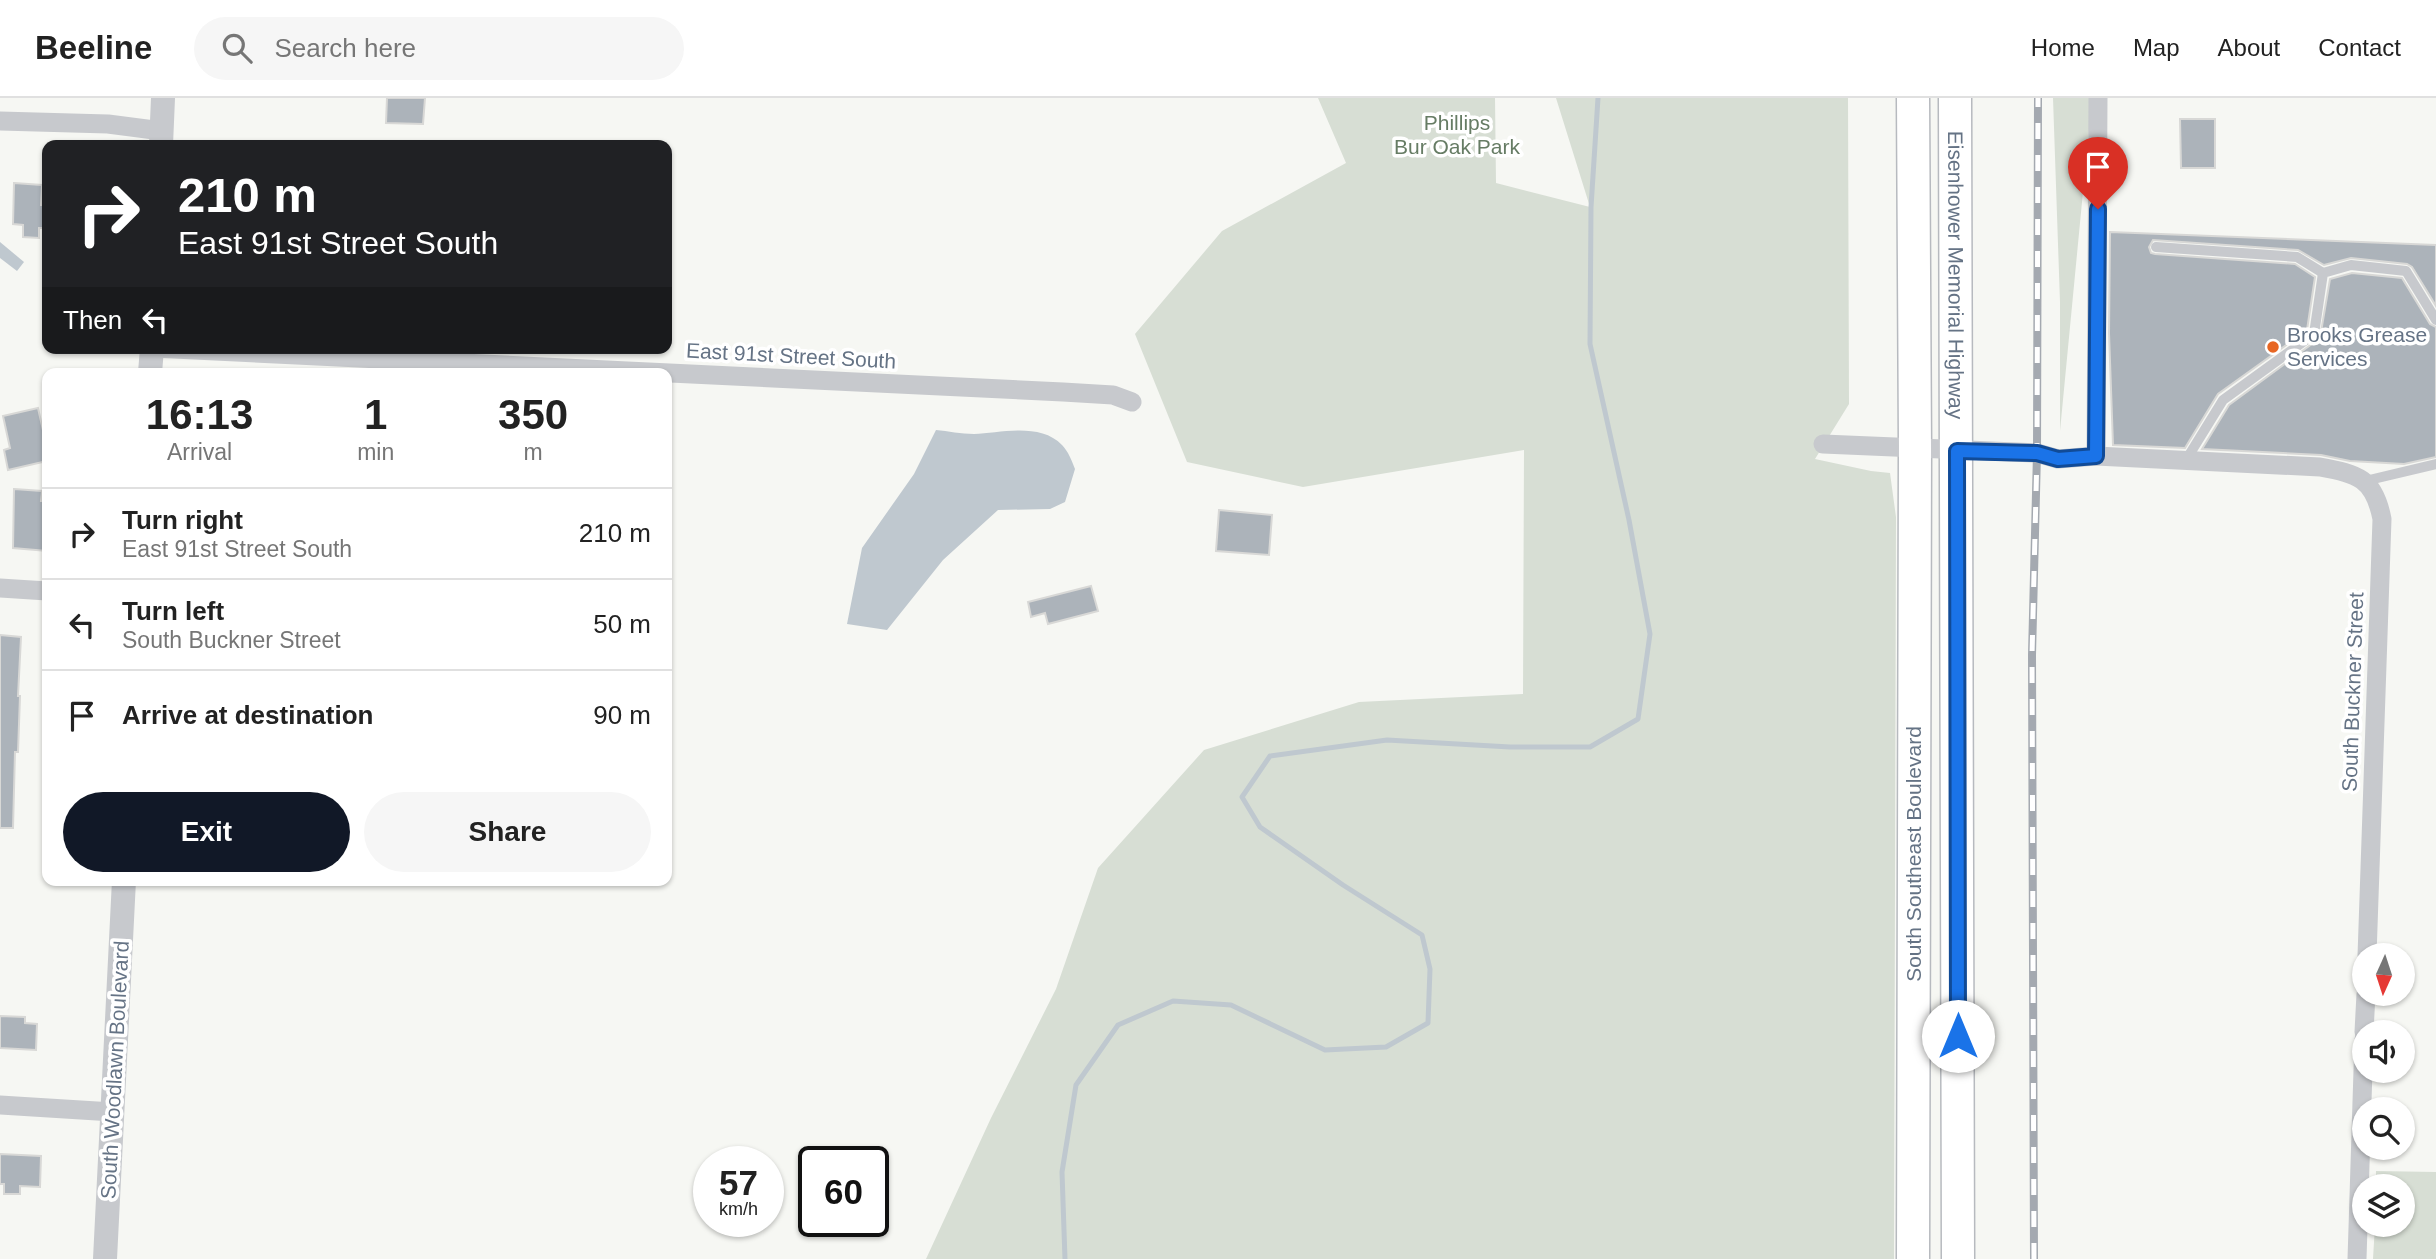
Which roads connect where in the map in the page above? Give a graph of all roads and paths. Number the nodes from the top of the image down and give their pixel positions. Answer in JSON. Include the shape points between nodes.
{"nodes":[{"id":1,"x":163,"y":98,"type":"edge"},
{"id":2,"x":1913,"y":98,"type":"edge"},
{"id":3,"x":1955,"y":98,"type":"edge"},
{"id":4,"x":2098,"y":98,"type":"edge"},
{"id":5,"x":0,"y":121,"type":"edge"},
{"id":6,"x":161,"y":138,"type":"edge"},
{"id":7,"x":2156,"y":247,"type":"dead end"},
{"id":8,"x":2323,"y":273,"type":"junction"},
{"id":9,"x":2436,"y":320,"type":"edge"},
{"id":10,"x":280,"y":354,"type":"edge"},
{"id":11,"x":576,"y":368,"type":"edge"},
{"id":12,"x":672,"y":373,"type":"edge"},
{"id":13,"x":1132,"y":402,"type":"dead end"},
{"id":14,"x":1823,"y":444,"type":"dead end"},
{"id":15,"x":1915,"y":448,"type":"junction"},
{"id":16,"x":1957,"y":451,"type":"junction"},
{"id":17,"x":2096,"y":456,"type":"junction"},
{"id":18,"x":2186,"y":460,"type":"junction"},
{"id":19,"x":2436,"y":464,"type":"edge"},
{"id":20,"x":2364,"y":481,"type":"junction"},
{"id":21,"x":0,"y":588,"type":"edge"},
{"id":22,"x":42,"y":591,"type":"edge"},
{"id":23,"x":124,"y":886,"type":"edge"},
{"id":24,"x":2367,"y":943,"type":"edge"},
{"id":25,"x":2363,"y":1083,"type":"edge"},
{"id":26,"x":0,"y":1105,"type":"edge"},
{"id":27,"x":113,"y":1112,"type":"junction"},
{"id":28,"x":105,"y":1259,"type":"edge"},
{"id":29,"x":1913,"y":1259,"type":"edge"},
{"id":30,"x":1958,"y":1259,"type":"edge"},
{"id":31,"x":2357,"y":1259,"type":"edge"}],
"edges":[{"from":1,"to":6,"type":"street"},
{"from":2,"to":15,"type":"main road","name":"Eisenhower Memorial Highway"},
{"from":3,"to":16,"type":"main road","name":"Eisenhower Memorial Highway"},
{"from":4,"to":17,"type":"street"},
{"from":5,"to":6,"type":"street","via":[[108,124]]},
{"from":7,"to":8,"type":"lane","via":[[2297,257]]},
{"from":8,"to":9,"type":"lane","via":[[2351,265],[2406,271]]},
{"from":8,"to":18,"type":"lane","via":[[2314,334],[2223,400]]},
{"from":10,"to":11,"type":"street","name":"East 91st Street South"},
{"from":12,"to":13,"type":"street","name":"East 91st Street South","via":[[1063,391],[1112,395]]},
{"from":14,"to":15,"type":"street"},
{"from":15,"to":16,"type":"street"},
{"from":15,"to":29,"type":"main road","name":"South Southeast Boulevard"},
{"from":16,"to":17,"type":"street","via":[[2037,453],[2058,459]]},
{"from":16,"to":30,"type":"main road","name":"South Southeast Boulevard"},
{"from":17,"to":18,"type":"street"},
{"from":18,"to":20,"type":"street","via":[[2320,467],[2352,473]]},
{"from":19,"to":20,"type":"lane"},
{"from":20,"to":24,"type":"street","name":"South Buckner Street","via":[[2374,492],[2382,519]]},
{"from":21,"to":22,"type":"street"},
{"from":23,"to":27,"type":"street","name":"South Woodlawn Boulevard"},
{"from":25,"to":31,"type":"street"},
{"from":26,"to":27,"type":"street"},
{"from":27,"to":28,"type":"street","name":"South Woodlawn Boulevard"}]}
